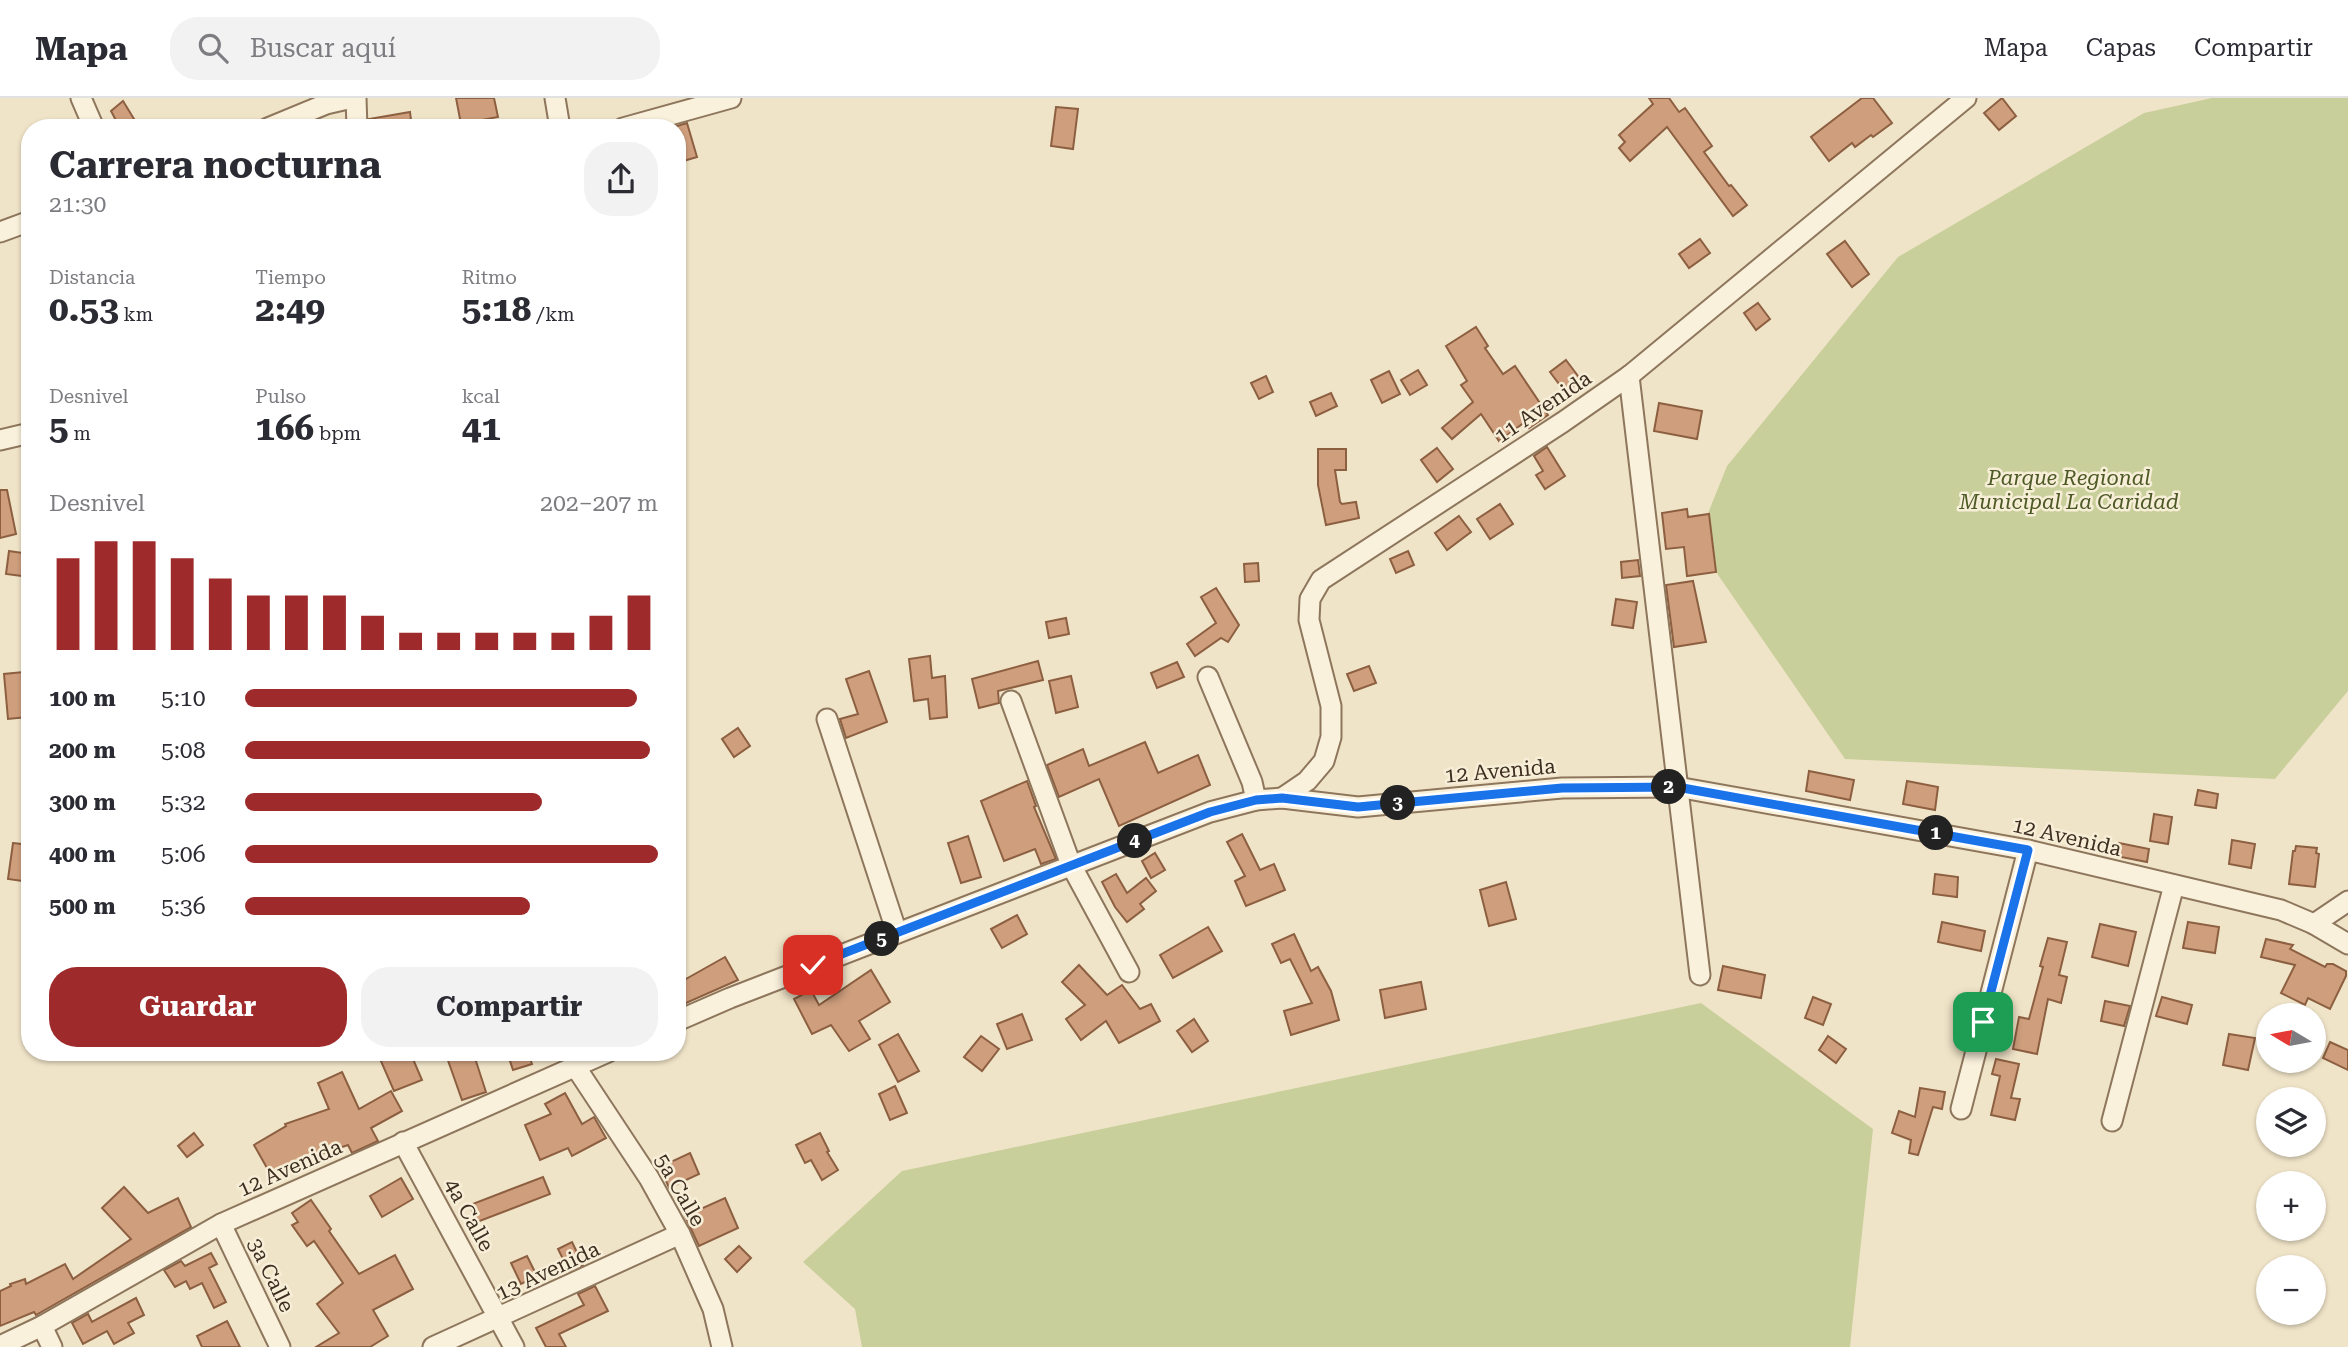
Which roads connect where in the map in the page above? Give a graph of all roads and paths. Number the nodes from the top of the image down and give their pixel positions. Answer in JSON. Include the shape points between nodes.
{"nodes":[{"id":1,"x":81,"y":98,"type":"edge"},
{"id":2,"x":354,"y":98,"type":"edge"},
{"id":3,"x":555,"y":98,"type":"edge"},
{"id":4,"x":731,"y":98,"type":"edge"},
{"id":5,"x":1966,"y":98,"type":"edge"},
{"id":6,"x":90,"y":119,"type":"edge"},
{"id":7,"x":290,"y":119,"type":"edge"},
{"id":8,"x":356,"y":119,"type":"edge"},
{"id":9,"x":558,"y":119,"type":"edge"},
{"id":10,"x":655,"y":119,"type":"edge"},
{"id":11,"x":21,"y":224,"type":"edge"},
{"id":12,"x":0,"y":232,"type":"edge"},
{"id":13,"x":1629,"y":376,"type":"junction"},
{"id":14,"x":21,"y":435,"type":"edge"},
{"id":15,"x":0,"y":440,"type":"edge"},
{"id":16,"x":1208,"y":677,"type":"dead end"},
{"id":17,"x":1011,"y":701,"type":"dead end"},
{"id":18,"x":828,"y":719,"type":"dead end"},
{"id":19,"x":1677,"y":787,"type":"junction"},
{"id":20,"x":1282,"y":798,"type":"junction"},
{"id":21,"x":1256,"y":800,"type":"junction"},
{"id":22,"x":2028,"y":850,"type":"junction"},
{"id":23,"x":1071,"y":866,"type":"junction"},
{"id":24,"x":2174,"y":885,"type":"junction"},
{"id":25,"x":2348,"y":901,"type":"edge"},
{"id":26,"x":2314,"y":923,"type":"junction"},
{"id":27,"x":897,"y":933,"type":"junction"},
{"id":28,"x":2348,"y":944,"type":"edge"},
{"id":29,"x":1129,"y":972,"type":"dead end"},
{"id":30,"x":1700,"y":975,"type":"dead end"},
{"id":31,"x":686,"y":1017,"type":"edge"},
{"id":32,"x":587,"y":1061,"type":"edge"},
{"id":33,"x":575,"y":1066,"type":"junction"},
{"id":34,"x":1961,"y":1108,"type":"dead end"},
{"id":35,"x":2112,"y":1121,"type":"dead end"},
{"id":36,"x":403,"y":1142,"type":"junction"},
{"id":37,"x":221,"y":1224,"type":"junction"},
{"id":38,"x":680,"y":1234,"type":"junction"},
{"id":39,"x":499,"y":1318,"type":"junction"},
{"id":40,"x":42,"y":1326,"type":"junction"},
{"id":41,"x":0,"y":1346,"type":"edge"},
{"id":42,"x":52,"y":1347,"type":"edge"},
{"id":43,"x":280,"y":1347,"type":"edge"},
{"id":44,"x":433,"y":1347,"type":"edge"},
{"id":45,"x":514,"y":1347,"type":"edge"},
{"id":46,"x":722,"y":1347,"type":"edge"}],
"edges":[{"from":1,"to":6,"type":"street"},
{"from":2,"to":7,"type":"street"},
{"from":2,"to":8,"type":"street"},
{"from":3,"to":9,"type":"street"},
{"from":4,"to":10,"type":"street"},
{"from":5,"to":13,"type":"street","name":"11 Avenida"},
{"from":11,"to":12,"type":"street"},
{"from":13,"to":19,"type":"street"},
{"from":13,"to":20,"type":"street","name":"11 Avenida","via":[[1321,580],[1310,599],[1309,620],[1331,706],[1331,737],[1324,761],[1307,782]]},
{"from":14,"to":15,"type":"street"},
{"from":16,"to":21,"type":"street"},
{"from":17,"to":23,"type":"street"},
{"from":18,"to":27,"type":"street"},
{"from":19,"to":20,"type":"street","name":"12 Avenida","via":[[1562,788],[1358,807]]},
{"from":19,"to":22,"type":"street","name":"12 Avenida"},
{"from":19,"to":30,"type":"street"},
{"from":20,"to":21,"type":"street","name":"12 Avenida"},
{"from":21,"to":23,"type":"street","name":"12 Avenida","via":[[1210,812]]},
{"from":22,"to":24,"type":"street","name":"12 Avenida"},
{"from":22,"to":34,"type":"street"},
{"from":23,"to":27,"type":"street","name":"12 Avenida"},
{"from":23,"to":29,"type":"street"},
{"from":24,"to":26,"type":"street","name":"12 Avenida","via":[[2281,909]]},
{"from":24,"to":35,"type":"street"},
{"from":25,"to":26,"type":"street"},
{"from":26,"to":28,"type":"street","name":"12 Avenida"},
{"from":27,"to":31,"type":"street","name":"12 Avenida"},
{"from":32,"to":33,"type":"street","name":"12 Avenida"},
{"from":33,"to":36,"type":"street","name":"12 Avenida"},
{"from":33,"to":38,"type":"street","name":"5a Calle"},
{"from":36,"to":37,"type":"street","name":"12 Avenida"},
{"from":36,"to":39,"type":"street","name":"4a Calle"},
{"from":37,"to":40,"type":"street","name":"12 Avenida"},
{"from":37,"to":43,"type":"street","name":"3a Calle"},
{"from":38,"to":39,"type":"street","name":"13 Avenida"},
{"from":38,"to":46,"type":"street","name":"5a Calle","via":[[713,1309]]},
{"from":39,"to":44,"type":"street","name":"13 Avenida"},
{"from":39,"to":45,"type":"street","name":"4a Calle"},
{"from":40,"to":41,"type":"street","name":"12 Avenida"},
{"from":40,"to":42,"type":"street"}]}
